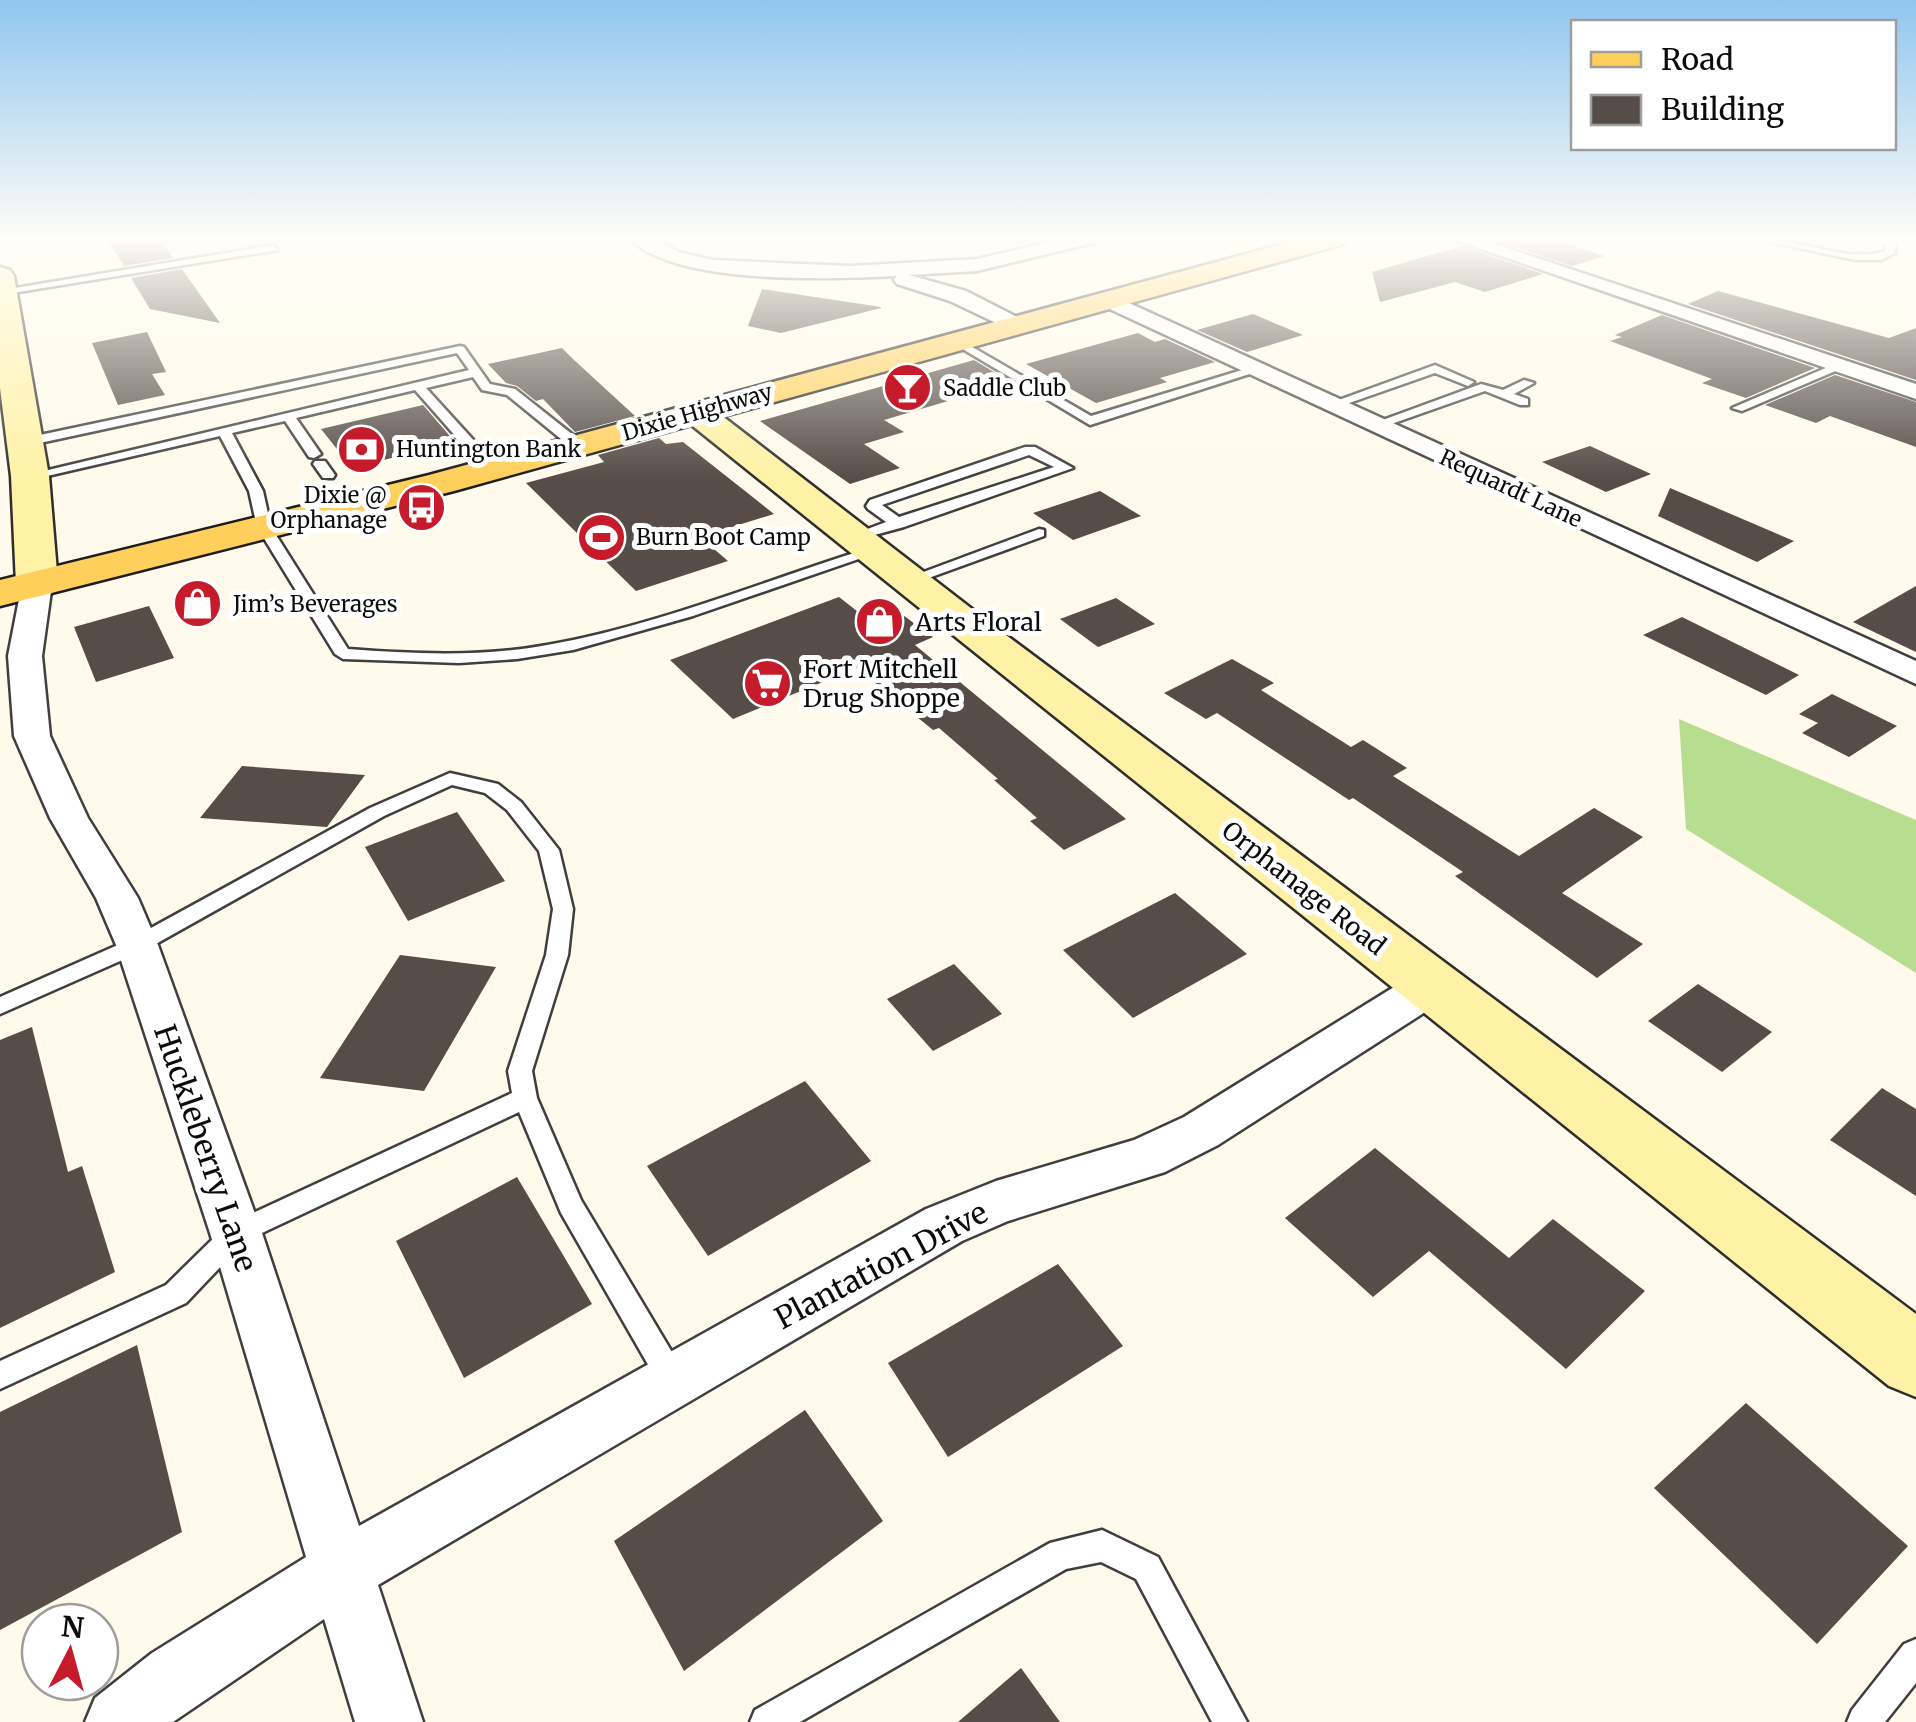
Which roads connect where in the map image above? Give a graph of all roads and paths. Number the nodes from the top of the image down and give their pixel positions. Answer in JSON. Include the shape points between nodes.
{"nodes":[{"id":1,"x":6,"y":318,"type":"edge"},
{"id":2,"x":1002,"y":318,"type":"edge"},
{"id":3,"x":1009,"y":318,"type":"edge"},
{"id":4,"x":1035,"y":318,"type":"edge"},
{"id":5,"x":1146,"y":318,"type":"edge"},
{"id":6,"x":1696,"y":318,"type":"edge"},
{"id":7,"x":1013,"y":324,"type":"junction"},
{"id":8,"x":955,"y":340,"type":"junction"},
{"id":9,"x":1466,"y":364,"type":"dead end"},
{"id":10,"x":1839,"y":367,"type":"junction"},
{"id":11,"x":1256,"y":370,"type":"junction"},
{"id":12,"x":473,"y":373,"type":"junction"},
{"id":13,"x":1444,"y":373,"type":"junction"},
{"id":14,"x":1468,"y":382,"type":"dead end"},
{"id":15,"x":1528,"y":383,"type":"dead end"},
{"id":16,"x":418,"y":386,"type":"junction"},
{"id":17,"x":1916,"y":392,"type":"edge"},
{"id":18,"x":1503,"y":394,"type":"junction"},
{"id":19,"x":1524,"y":402,"type":"dead end"},
{"id":20,"x":1331,"y":404,"type":"junction"},
{"id":21,"x":1738,"y":408,"type":"dead end"},
{"id":22,"x":696,"y":412,"type":"junction"},
{"id":23,"x":288,"y":416,"type":"junction"},
{"id":24,"x":1375,"y":425,"type":"junction"},
{"id":25,"x":224,"y":431,"type":"junction"},
{"id":26,"x":23,"y":441,"type":"junction"},
{"id":27,"x":577,"y":445,"type":"junction"},
{"id":28,"x":321,"y":464,"type":"dead end"},
{"id":29,"x":492,"y":469,"type":"junction"},
{"id":30,"x":264,"y":527,"type":"junction"},
{"id":31,"x":1039,"y":533,"type":"dead end"},
{"id":32,"x":883,"y":539,"type":"junction"},
{"id":33,"x":18,"y":589,"type":"edge"},
{"id":34,"x":1916,"y":674,"type":"edge"},
{"id":35,"x":137,"y":945,"type":"junction"},
{"id":36,"x":1431,"y":986,"type":"junction"},
{"id":37,"x":0,"y":1006,"type":"edge"},
{"id":38,"x":525,"y":1098,"type":"junction"},
{"id":39,"x":236,"y":1233,"type":"junction"},
{"id":40,"x":1916,"y":1360,"type":"edge"},
{"id":41,"x":0,"y":1374,"type":"edge"},
{"id":42,"x":672,"y":1380,"type":"junction"},
{"id":43,"x":341,"y":1571,"type":"junction"},
{"id":44,"x":1916,"y":1656,"type":"edge"},
{"id":45,"x":119,"y":1722,"type":"edge"},
{"id":46,"x":389,"y":1722,"type":"edge"},
{"id":47,"x":767,"y":1722,"type":"edge"},
{"id":48,"x":1230,"y":1722,"type":"edge"},
{"id":49,"x":1864,"y":1722,"type":"edge"}],
"edges":[{"from":1,"to":26,"type":"main road"},
{"from":2,"to":7,"type":"street"},
{"from":3,"to":7,"type":"street"},
{"from":4,"to":7,"type":"main road","name":"Dixie Highway"},
{"from":5,"to":11,"type":"street","name":"Requardt Lane"},
{"from":6,"to":10,"type":"street"},
{"from":7,"to":8,"type":"main road","name":"Dixie Highway"},
{"from":8,"to":11,"type":"lane","via":[[1090,421]]},
{"from":8,"to":22,"type":"main road","name":"Dixie Highway"},
{"from":9,"to":13,"type":"lane"},
{"from":10,"to":17,"type":"street"},
{"from":10,"to":21,"type":"lane"},
{"from":11,"to":20,"type":"street","name":"Requardt Lane"},
{"from":12,"to":16,"type":"lane"},
{"from":12,"to":26,"type":"lane","via":[[460,349]]},
{"from":12,"to":27,"type":"lane","via":[[486,386],[511,392]]},
{"from":13,"to":14,"type":"lane"},
{"from":13,"to":20,"type":"lane","via":[[1435,369]]},
{"from":15,"to":18,"type":"lane"},
{"from":16,"to":23,"type":"lane"},
{"from":16,"to":29,"type":"lane"},
{"from":18,"to":19,"type":"lane"},
{"from":18,"to":24,"type":"lane","via":[[1484,387]]},
{"from":20,"to":24,"type":"street","name":"Requardt Lane"},
{"from":22,"to":27,"type":"main road","name":"Dixie Highway"},
{"from":22,"to":32,"type":"main road","name":"Orphanage Road"},
{"from":23,"to":25,"type":"lane"},
{"from":23,"to":28,"type":"lane"},
{"from":24,"to":34,"type":"street","name":"Requardt Lane"},
{"from":25,"to":26,"type":"lane"},
{"from":25,"to":30,"type":"lane","via":[[256,491]]},
{"from":26,"to":33,"type":"main road"},
{"from":27,"to":29,"type":"main road","name":"Dixie Highway"},
{"from":29,"to":30,"type":"main road","name":"Dixie Highway"},
{"from":30,"to":32,"type":"lane","via":[[344,654],[402,659],[572,645],[655,624]]},
{"from":30,"to":33,"type":"main road","name":"Dixie Highway"},
{"from":31,"to":32,"type":"lane"},
{"from":32,"to":32,"type":"lane","via":[[1066,468],[1034,450]]},
{"from":32,"to":36,"type":"main road","name":"Orphanage Road"},
{"from":33,"to":35,"type":"street","name":"Huckleberry Lane","via":[[32,736]]},
{"from":35,"to":37,"type":"lane"},
{"from":35,"to":38,"type":"lane","via":[[376,812],[450,779],[491,788],[549,850],[563,910],[558,955],[520,1071]]},
{"from":35,"to":39,"type":"street","name":"Huckleberry Lane"},
{"from":36,"to":40,"type":"main road","name":"Orphanage Road"},
{"from":36,"to":42,"type":"street","name":"Plantation Drive","via":[[1202,1131],[944,1225]]},
{"from":38,"to":39,"type":"lane"},
{"from":38,"to":42,"type":"lane","via":[[570,1206]]},
{"from":39,"to":41,"type":"lane","via":[[176,1294]]},
{"from":39,"to":43,"type":"street","name":"Huckleberry Lane"},
{"from":42,"to":43,"type":"street","name":"Plantation Drive"},
{"from":43,"to":45,"type":"street","name":"Plantation Drive","via":[[176,1677]]},
{"from":43,"to":46,"type":"street","name":"Huckleberry Lane"},
{"from":44,"to":49,"type":"lane"},
{"from":47,"to":48,"type":"lane","via":[[1062,1554],[1102,1546],[1147,1568]]}]}
